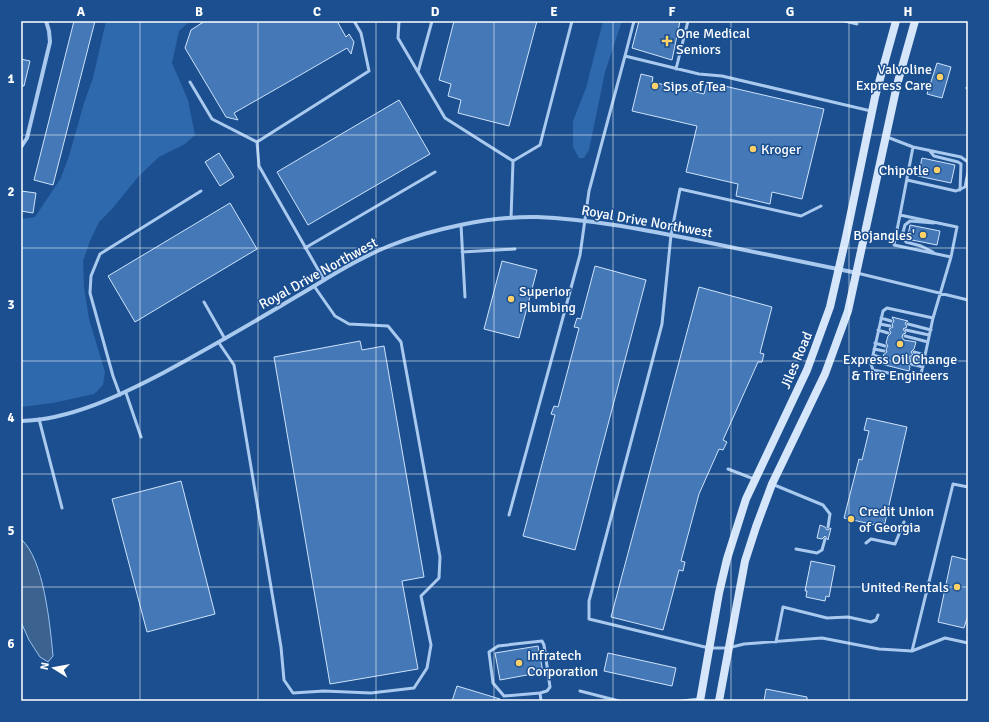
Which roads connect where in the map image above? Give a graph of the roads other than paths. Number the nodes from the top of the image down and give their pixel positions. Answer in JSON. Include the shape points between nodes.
{"nodes":[{"id":1,"x":46,"y":21,"type":"edge"},
{"id":2,"x":354,"y":21,"type":"edge"},
{"id":3,"x":399,"y":21,"type":"edge"},
{"id":4,"x":432,"y":21,"type":"edge"},
{"id":5,"x":572,"y":21,"type":"edge"},
{"id":6,"x":634,"y":21,"type":"edge"},
{"id":7,"x":688,"y":21,"type":"edge"},
{"id":8,"x":845,"y":21,"type":"edge"},
{"id":9,"x":896,"y":21,"type":"edge"},
{"id":10,"x":915,"y":23,"type":"edge"},
{"id":11,"x":857,"y":24,"type":"dead end"},
{"id":12,"x":625,"y":56,"type":"junction"},
{"id":13,"x":676,"y":69,"type":"junction"},
{"id":14,"x":418,"y":72,"type":"junction"},
{"id":15,"x":190,"y":82,"type":"dead end"},
{"id":16,"x":872,"y":111,"type":"junction"},
{"id":17,"x":886,"y":137,"type":"junction"},
{"id":18,"x":257,"y":142,"type":"junction"},
{"id":19,"x":21,"y":147,"type":"edge"},
{"id":20,"x":913,"y":147,"type":"junction"},
{"id":21,"x":929,"y":150,"type":"junction"},
{"id":22,"x":513,"y":161,"type":"junction"},
{"id":23,"x":968,"y":162,"type":"edge"},
{"id":24,"x":435,"y":172,"type":"dead end"},
{"id":25,"x":968,"y":172,"type":"edge"},
{"id":26,"x":907,"y":180,"type":"junction"},
{"id":27,"x":960,"y":190,"type":"junction"},
{"id":28,"x":202,"y":191,"type":"dead end"},
{"id":29,"x":821,"y":206,"type":"dead end"},
{"id":30,"x":900,"y":215,"type":"junction"},
{"id":31,"x":511,"y":218,"type":"junction"},
{"id":32,"x":586,"y":220,"type":"junction"},
{"id":33,"x":942,"y":224,"type":"junction"},
{"id":34,"x":461,"y":225,"type":"junction"},
{"id":35,"x":671,"y":235,"type":"junction"},
{"id":36,"x":306,"y":248,"type":"junction"},
{"id":37,"x":515,"y":249,"type":"dead end"},
{"id":38,"x":462,"y":252,"type":"junction"},
{"id":39,"x":936,"y":254,"type":"junction"},
{"id":40,"x":951,"y":257,"type":"junction"},
{"id":41,"x":839,"y":269,"type":"junction"},
{"id":42,"x":857,"y":273,"type":"junction"},
{"id":43,"x":324,"y":280,"type":"junction"},
{"id":44,"x":314,"y":286,"type":"junction"},
{"id":45,"x":940,"y":294,"type":"junction"},
{"id":46,"x":465,"y":296,"type":"dead end"},
{"id":47,"x":968,"y":300,"type":"edge"},
{"id":48,"x":204,"y":302,"type":"dead end"},
{"id":49,"x":881,"y":318,"type":"junction"},
{"id":50,"x":933,"y":318,"type":"junction"},
{"id":51,"x":891,"y":321,"type":"dead end"},
{"id":52,"x":880,"y":324,"type":"junction"},
{"id":53,"x":908,"y":324,"type":"dead end"},
{"id":54,"x":890,"y":326,"type":"dead end"},
{"id":55,"x":878,"y":330,"type":"junction"},
{"id":56,"x":906,"y":330,"type":"dead end"},
{"id":57,"x":931,"y":330,"type":"junction"},
{"id":58,"x":888,"y":333,"type":"dead end"},
{"id":59,"x":929,"y":335,"type":"junction"},
{"id":60,"x":905,"y":336,"type":"dead end"},
{"id":61,"x":225,"y":339,"type":"junction"},
{"id":62,"x":928,"y":342,"type":"junction"},
{"id":63,"x":219,"y":343,"type":"junction"},
{"id":64,"x":876,"y":343,"type":"junction"},
{"id":65,"x":885,"y":346,"type":"dead end"},
{"id":66,"x":874,"y":349,"type":"junction"},
{"id":67,"x":884,"y":351,"type":"dead end"},
{"id":68,"x":914,"y":352,"type":"dead end"},
{"id":69,"x":925,"y":354,"type":"junction"},
{"id":70,"x":873,"y":355,"type":"junction"},
{"id":71,"x":883,"y":358,"type":"dead end"},
{"id":72,"x":912,"y":358,"type":"dead end"},
{"id":73,"x":924,"y":360,"type":"junction"},
{"id":74,"x":911,"y":364,"type":"dead end"},
{"id":75,"x":923,"y":367,"type":"junction"},
{"id":76,"x":126,"y":393,"type":"junction"},
{"id":77,"x":120,"y":395,"type":"junction"},
{"id":78,"x":39,"y":419,"type":"junction"},
{"id":79,"x":21,"y":421,"type":"edge"},
{"id":80,"x":141,"y":437,"type":"dead end"},
{"id":81,"x":728,"y":469,"type":"dead end"},
{"id":82,"x":754,"y":479,"type":"junction"},
{"id":83,"x":772,"y":484,"type":"junction"},
{"id":84,"x":968,"y":487,"type":"edge"},
{"id":85,"x":62,"y":508,"type":"dead end"},
{"id":86,"x":509,"y":515,"type":"dead end"},
{"id":87,"x":904,"y":522,"type":"dead end"},
{"id":88,"x":828,"y":527,"type":"dead end"},
{"id":89,"x":825,"y":539,"type":"dead end"},
{"id":90,"x":866,"y":543,"type":"dead end"},
{"id":91,"x":796,"y":549,"type":"dead end"},
{"id":92,"x":878,"y":615,"type":"dead end"},
{"id":93,"x":776,"y":642,"type":"junction"},
{"id":94,"x":968,"y":643,"type":"edge"},
{"id":95,"x":710,"y":648,"type":"junction"},
{"id":96,"x":728,"y":648,"type":"junction"},
{"id":97,"x":912,"y":651,"type":"junction"},
{"id":98,"x":580,"y":691,"type":"dead end"},
{"id":99,"x":540,"y":693,"type":"junction"},
{"id":100,"x":700,"y":700,"type":"edge"},
{"id":101,"x":540,"y":701,"type":"edge"},
{"id":102,"x":619,"y":701,"type":"edge"},
{"id":103,"x":682,"y":701,"type":"edge"},
{"id":104,"x":719,"y":701,"type":"edge"}],
"edges":[{"from":1,"to":19,"type":"street","via":[[50,42],[27,138]]},
{"from":2,"to":18,"type":"lane","via":[[363,38],[369,71]]},
{"from":3,"to":14,"type":"lane","via":[[398,38]]},
{"from":4,"to":14,"type":"lane"},
{"from":5,"to":22,"type":"lane","via":[[540,145]]},
{"from":6,"to":12,"type":"lane"},
{"from":7,"to":13,"type":"lane"},
{"from":8,"to":11,"type":"lane"},
{"from":9,"to":16,"type":"street","name":"Jiles Road"},
{"from":10,"to":17,"type":"street","via":[[897,85]]},
{"from":12,"to":13,"type":"lane"},
{"from":12,"to":32,"type":"lane","via":[[589,191]]},
{"from":13,"to":16,"type":"lane","via":[[699,74],[710,73]]},
{"from":14,"to":22,"type":"lane","via":[[445,118]]},
{"from":15,"to":18,"type":"lane","via":[[212,119]]},
{"from":16,"to":41,"type":"street","name":"Jiles Road"},
{"from":17,"to":20,"type":"lane"},
{"from":17,"to":42,"type":"street"},
{"from":18,"to":36,"type":"lane","via":[[259,166]]},
{"from":20,"to":21,"type":"lane"},
{"from":20,"to":26,"type":"lane"},
{"from":21,"to":23,"type":"lane","via":[[961,157]]},
{"from":21,"to":27,"type":"lane","via":[[934,156],[961,164]]},
{"from":22,"to":31,"type":"lane"},
{"from":24,"to":36,"type":"lane"},
{"from":25,"to":27,"type":"lane","via":[[965,187]]},
{"from":26,"to":27,"type":"lane"},
{"from":26,"to":30,"type":"lane"},
{"from":28,"to":77,"type":"lane","via":[[100,254],[91,276],[90,293]]},
{"from":29,"to":35,"type":"lane","via":[[801,216],[680,189]]},
{"from":30,"to":33,"type":"lane"},
{"from":30,"to":39,"type":"lane","via":[[894,245]]},
{"from":31,"to":32,"type":"street","name":"Royal Drive Northwest"},
{"from":31,"to":34,"type":"street","name":"Royal Drive Northwest"},
{"from":32,"to":35,"type":"street","name":"Royal Drive Northwest"},
{"from":32,"to":86,"type":"lane","via":[[580,255]]},
{"from":33,"to":39,"type":"lane","via":[[910,221],[905,225],[902,236],[906,242]]},
{"from":33,"to":40,"type":"lane","via":[[957,227]]},
{"from":34,"to":38,"type":"lane"},
{"from":34,"to":43,"type":"street","name":"Royal Drive Northwest","via":[[388,246]]},
{"from":35,"to":41,"type":"street","name":"Royal Drive Northwest"},
{"from":35,"to":95,"type":"lane","via":[[662,324],[589,601],[589,619]]},
{"from":36,"to":43,"type":"lane"},
{"from":37,"to":38,"type":"lane"},
{"from":38,"to":46,"type":"lane"},
{"from":39,"to":40,"type":"lane"},
{"from":40,"to":45,"type":"lane"},
{"from":41,"to":42,"type":"street","name":"Royal Drive Northwest"},
{"from":41,"to":82,"type":"street","name":"Jiles Road","via":[[830,307],[807,370]]},
{"from":42,"to":45,"type":"lane"},
{"from":42,"to":83,"type":"street","via":[[848,311],[825,374]]},
{"from":43,"to":44,"type":"street","name":"Royal Drive Northwest"},
{"from":44,"to":61,"type":"street","name":"Royal Drive Northwest"},
{"from":44,"to":63,"type":"lane","via":[[334,316],[349,324],[388,326],[401,342],[440,557],[439,578],[421,596],[431,645],[427,668],[414,688],[371,693],[293,693],[284,680],[281,647],[234,366]]},
{"from":45,"to":47,"type":"lane"},
{"from":45,"to":50,"type":"lane"},
{"from":48,"to":61,"type":"lane"},
{"from":49,"to":50,"type":"lane","via":[[887,308]]},
{"from":49,"to":51,"type":"lane"},
{"from":49,"to":52,"type":"lane"},
{"from":50,"to":57,"type":"lane"},
{"from":52,"to":54,"type":"lane"},
{"from":52,"to":55,"type":"lane"},
{"from":53,"to":57,"type":"lane"},
{"from":55,"to":58,"type":"lane"},
{"from":55,"to":64,"type":"lane"},
{"from":56,"to":59,"type":"lane"},
{"from":57,"to":59,"type":"lane"},
{"from":59,"to":62,"type":"lane"},
{"from":60,"to":62,"type":"lane"},
{"from":61,"to":63,"type":"street","name":"Royal Drive Northwest"},
{"from":62,"to":69,"type":"lane"},
{"from":63,"to":76,"type":"street","name":"Royal Drive Northwest"},
{"from":64,"to":65,"type":"lane"},
{"from":64,"to":66,"type":"lane"},
{"from":66,"to":67,"type":"lane"},
{"from":66,"to":70,"type":"lane"},
{"from":68,"to":69,"type":"lane"},
{"from":69,"to":73,"type":"lane"},
{"from":70,"to":71,"type":"lane"},
{"from":70,"to":75,"type":"lane","via":[[871,364],[874,370],[920,379]]},
{"from":72,"to":73,"type":"lane"},
{"from":73,"to":75,"type":"lane"},
{"from":74,"to":75,"type":"lane"},
{"from":76,"to":77,"type":"street","name":"Royal Drive Northwest"},
{"from":76,"to":80,"type":"lane"},
{"from":77,"to":78,"type":"street","name":"Royal Drive Northwest","via":[[82,409]]},
{"from":78,"to":79,"type":"street","name":"Royal Drive Northwest"},
{"from":78,"to":85,"type":"lane"},
{"from":81,"to":82,"type":"lane"},
{"from":82,"to":95,"type":"street","name":"Jiles Road","via":[[727,559]]},
{"from":83,"to":88,"type":"lane","via":[[823,505],[830,514]]},
{"from":83,"to":96,"type":"street","via":[[745,561]]},
{"from":84,"to":97,"type":"lane","via":[[952,484]]},
{"from":87,"to":90,"type":"lane","via":[[895,544],[871,539]]},
{"from":89,"to":91,"type":"lane","via":[[822,550],[817,553]]},
{"from":92,"to":93,"type":"lane","via":[[876,620],[871,622],[848,617],[827,618],[783,608]]},
{"from":93,"to":96,"type":"lane"},
{"from":93,"to":97,"type":"lane","via":[[822,638],[878,649]]},
{"from":94,"to":97,"type":"lane","via":[[945,638]]},
{"from":95,"to":96,"type":"lane"},
{"from":95,"to":100,"type":"street","name":"Jiles Road"},
{"from":96,"to":104,"type":"street"},
{"from":98,"to":102,"type":"lane"},
{"from":99,"to":99,"type":"lane","via":[[504,696],[493,683],[489,652],[498,646],[542,641],[550,687]]},
{"from":99,"to":101,"type":"lane"},
{"from":100,"to":103,"type":"lane"}]}
